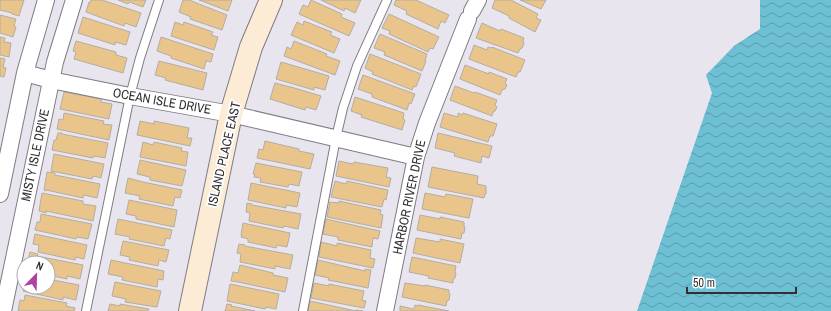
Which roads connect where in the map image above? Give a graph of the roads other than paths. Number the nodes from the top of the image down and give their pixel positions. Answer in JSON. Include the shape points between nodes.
{"nodes":[{"id":1,"x":46,"y":0,"type":"edge"},
{"id":2,"x":74,"y":0,"type":"edge"},
{"id":3,"x":159,"y":0,"type":"edge"},
{"id":4,"x":270,"y":0,"type":"edge"},
{"id":5,"x":387,"y":0,"type":"edge"},
{"id":6,"x":473,"y":10,"type":"edge"},
{"id":7,"x":25,"y":73,"type":"junction"},
{"id":8,"x":51,"y":80,"type":"junction"},
{"id":9,"x":130,"y":96,"type":"junction"},
{"id":10,"x":231,"y":114,"type":"junction"},
{"id":11,"x":336,"y":138,"type":"junction"},
{"id":12,"x":416,"y":157,"type":"junction"},
{"id":13,"x":0,"y":194,"type":"edge"},
{"id":14,"x":3,"y":311,"type":"edge"},
{"id":15,"x":86,"y":311,"type":"edge"},
{"id":16,"x":190,"y":311,"type":"edge"},
{"id":17,"x":303,"y":311,"type":"edge"},
{"id":18,"x":386,"y":311,"type":"edge"}],
"edges":[{"from":1,"to":7,"type":"street","name":"MISTY ISLE DRIVE"},
{"from":2,"to":8,"type":"street","name":"MISTY ISLE DRIVE","via":[[54,62]]},
{"from":3,"to":9,"type":"lane"},
{"from":4,"to":10,"type":"street","name":"ISLAND PLACE EAST","via":[[251,47]]},
{"from":5,"to":11,"type":"lane","via":[[351,81]]},
{"from":6,"to":12,"type":"street","name":"HARBOR RIVER DRIVE","via":[[427,123]]},
{"from":7,"to":8,"type":"street","name":"OCEAN ISLE DRIVE"},
{"from":7,"to":13,"type":"street","name":"MISTY ISLE DRIVE"},
{"from":8,"to":9,"type":"street","name":"OCEAN ISLE DRIVE"},
{"from":8,"to":14,"type":"street","name":"MISTY ISLE DRIVE"},
{"from":9,"to":10,"type":"street","name":"OCEAN ISLE DRIVE"},
{"from":9,"to":15,"type":"lane"},
{"from":10,"to":11,"type":"street","name":"OCEAN ISLE DRIVE"},
{"from":10,"to":16,"type":"street","name":"ISLAND PLACE EAST"},
{"from":11,"to":12,"type":"street","name":"OCEAN ISLE DRIVE"},
{"from":11,"to":17,"type":"lane"},
{"from":12,"to":18,"type":"street","name":"HARBOR RIVER DRIVE"}]}
